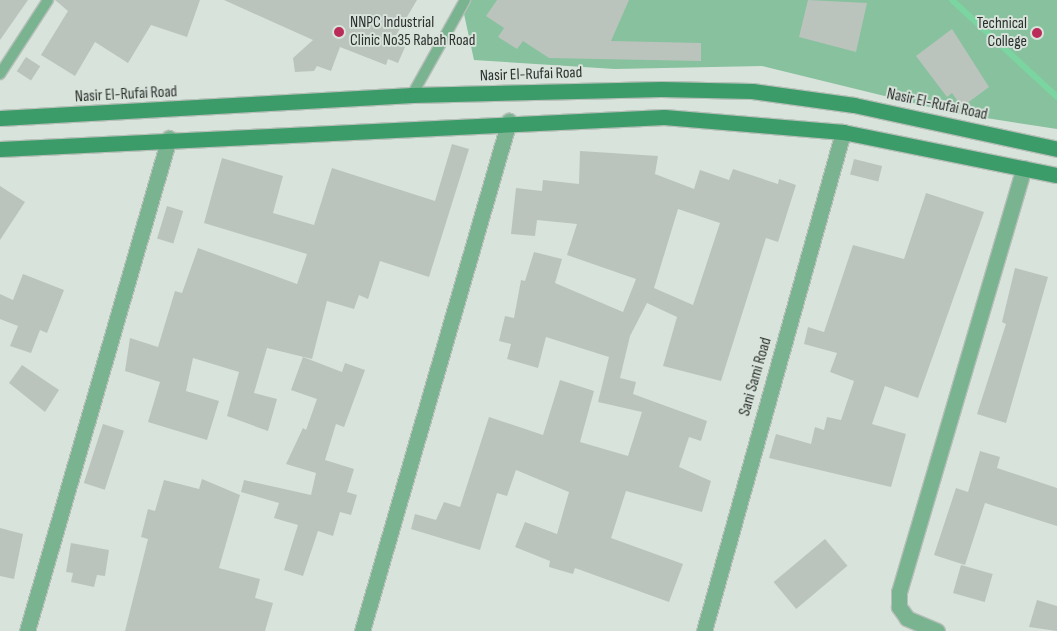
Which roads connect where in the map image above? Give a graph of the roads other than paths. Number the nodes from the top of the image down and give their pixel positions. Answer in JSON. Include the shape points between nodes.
{"nodes":[{"id":1,"x":48,"y":0,"type":"edge"},
{"id":2,"x":465,"y":0,"type":"edge"},
{"id":3,"x":0,"y":74,"type":"edge"},
{"id":4,"x":412,"y":96,"type":"junction"},
{"id":5,"x":0,"y":118,"type":"edge"},
{"id":6,"x":509,"y":122,"type":"junction"},
{"id":7,"x":843,"y":132,"type":"junction"},
{"id":8,"x":169,"y":138,"type":"junction"},
{"id":9,"x":0,"y":149,"type":"edge"},
{"id":10,"x":1057,"y":149,"type":"edge"},
{"id":11,"x":1024,"y":168,"type":"junction"},
{"id":12,"x":1057,"y":175,"type":"edge"},
{"id":13,"x":27,"y":631,"type":"edge"},
{"id":14,"x":362,"y":631,"type":"edge"},
{"id":15,"x":704,"y":631,"type":"edge"},
{"id":16,"x":937,"y":631,"type":"edge"}],
"edges":[{"from":1,"to":3,"type":"lane"},
{"from":2,"to":4,"type":"lane"},
{"from":4,"to":5,"type":"main road","name":"Nasir El-Rufai Road"},
{"from":4,"to":10,"type":"main road","name":"Nasir El-Rufai Road","via":[[661,89],[752,91],[854,105]]},
{"from":6,"to":7,"type":"main road","via":[[664,117]]},
{"from":6,"to":8,"type":"main road"},
{"from":6,"to":14,"type":"street"},
{"from":7,"to":11,"type":"main road"},
{"from":7,"to":15,"type":"street","name":"Sani Sami Road"},
{"from":8,"to":9,"type":"main road"},
{"from":8,"to":13,"type":"street"},
{"from":11,"to":12,"type":"main road"},
{"from":11,"to":16,"type":"street","via":[[899,592],[899,608],[907,618]]}]}
